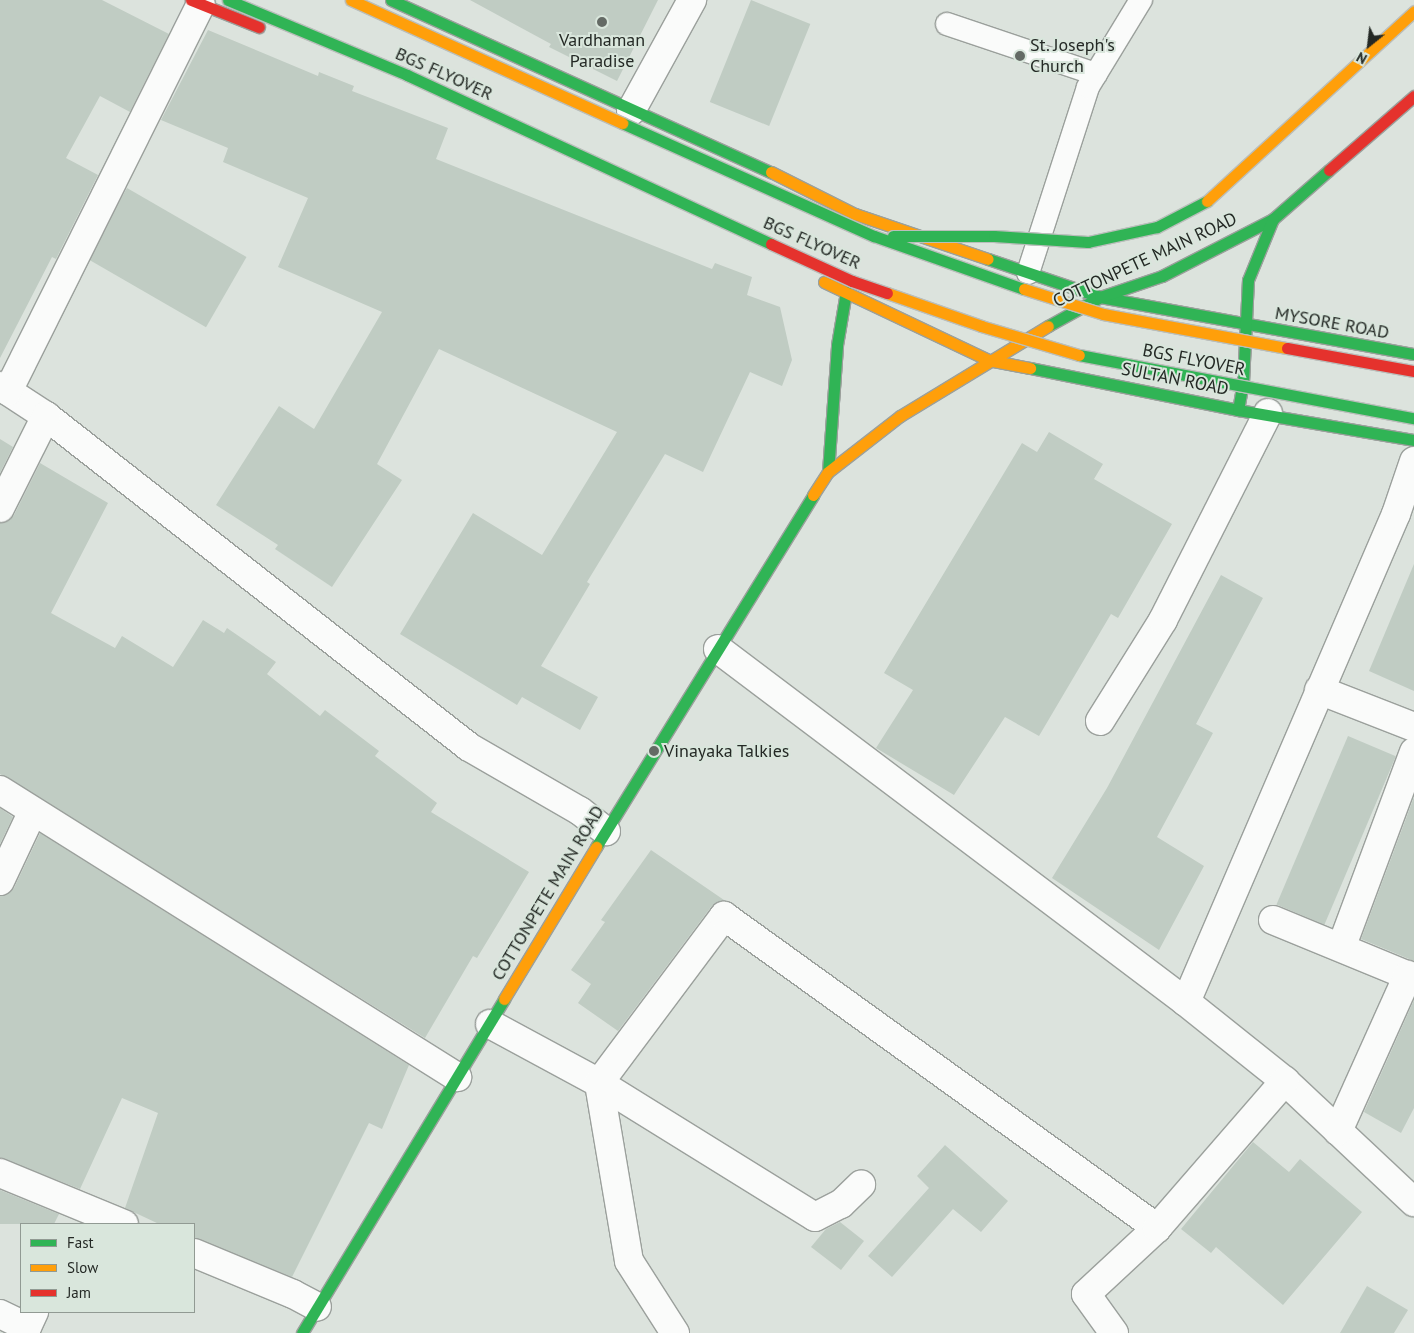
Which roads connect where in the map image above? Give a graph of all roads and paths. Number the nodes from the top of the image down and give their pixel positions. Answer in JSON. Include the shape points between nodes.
{"nodes":[{"id":1,"x":228,"y":0,"type":"edge"},
{"id":2,"x":351,"y":0,"type":"edge"},
{"id":3,"x":391,"y":0,"type":"edge"},
{"id":4,"x":692,"y":0,"type":"edge"},
{"id":5,"x":1141,"y":0,"type":"edge"},
{"id":6,"x":1405,"y":0,"type":"edge"},
{"id":7,"x":196,"y":2,"type":"edge"},
{"id":8,"x":1414,"y":10,"type":"edge"},
{"id":9,"x":947,"y":24,"type":"dead end"},
{"id":10,"x":274,"y":33,"type":"dead end"},
{"id":11,"x":292,"y":40,"type":"dead end"},
{"id":12,"x":1096,"y":74,"type":"junction"},
{"id":13,"x":1414,"y":96,"type":"edge"},
{"id":14,"x":630,"y":111,"type":"junction"},
{"id":15,"x":1272,"y":219,"type":"junction"},
{"id":16,"x":874,"y":236,"type":"junction"},
{"id":17,"x":1028,"y":273,"type":"junction"},
{"id":18,"x":846,"y":292,"type":"junction"},
{"id":19,"x":1100,"y":298,"type":"junction"},
{"id":20,"x":1245,"y":325,"type":"junction"},
{"id":21,"x":1414,"y":354,"type":"edge"},
{"id":22,"x":988,"y":360,"type":"junction"},
{"id":23,"x":1414,"y":370,"type":"edge"},
{"id":24,"x":4,"y":388,"type":"edge"},
{"id":25,"x":1238,"y":410,"type":"junction"},
{"id":26,"x":1268,"y":413,"type":"junction"},
{"id":27,"x":46,"y":416,"type":"junction"},
{"id":28,"x":1414,"y":418,"type":"edge"},
{"id":29,"x":1414,"y":440,"type":"edge"},
{"id":30,"x":1414,"y":461,"type":"edge"},
{"id":31,"x":828,"y":472,"type":"junction"},
{"id":32,"x":0,"y":508,"type":"edge"},
{"id":33,"x":718,"y":649,"type":"junction"},
{"id":34,"x":1319,"y":690,"type":"junction"},
{"id":35,"x":1100,"y":721,"type":"dead end"},
{"id":36,"x":1414,"y":727,"type":"edge"},
{"id":37,"x":1414,"y":752,"type":"edge"},
{"id":38,"x":0,"y":790,"type":"edge"},
{"id":39,"x":33,"y":811,"type":"junction"},
{"id":40,"x":606,"y":831,"type":"junction"},
{"id":41,"x":0,"y":881,"type":"edge"},
{"id":42,"x":1274,"y":920,"type":"dead end"},
{"id":43,"x":1344,"y":940,"type":"dead end"},
{"id":44,"x":1411,"y":977,"type":"edge"},
{"id":45,"x":1186,"y":1002,"type":"junction"},
{"id":46,"x":490,"y":1024,"type":"junction"},
{"id":47,"x":457,"y":1077,"type":"junction"},
{"id":48,"x":1285,"y":1081,"type":"junction"},
{"id":49,"x":600,"y":1083,"type":"junction"},
{"id":50,"x":1338,"y":1131,"type":"junction"},
{"id":51,"x":0,"y":1173,"type":"edge"},
{"id":52,"x":861,"y":1185,"type":"dead end"},
{"id":53,"x":1414,"y":1202,"type":"edge"},
{"id":54,"x":76,"y":1215,"type":"edge"},
{"id":55,"x":119,"y":1223,"type":"edge"},
{"id":56,"x":1157,"y":1228,"type":"junction"},
{"id":57,"x":195,"y":1253,"type":"edge"},
{"id":58,"x":317,"y":1307,"type":"junction"},
{"id":59,"x":34,"y":1313,"type":"edge"},
{"id":60,"x":0,"y":1314,"type":"edge"},
{"id":61,"x":302,"y":1333,"type":"edge"},
{"id":62,"x":675,"y":1333,"type":"edge"},
{"id":63,"x":1114,"y":1333,"type":"edge"}],
"edges":[{"from":1,"to":28,"type":"main road","name":"BGS FLYOVER","bridge":true,"via":[[407,75],[852,281],[981,326],[1087,357]]},
{"from":2,"to":16,"type":"main road","name":"BGS FLYOVER","bridge":true},
{"from":3,"to":14,"type":"main road","name":"MYSORE ROAD"},
{"from":4,"to":14,"type":"street"},
{"from":5,"to":12,"type":"lane"},
{"from":6,"to":8,"type":"lane"},
{"from":7,"to":10,"type":"main road"},
{"from":7,"to":24,"type":"street"},
{"from":8,"to":16,"type":"main road","bridge":true,"via":[[1212,198],[1157,227],[1088,242],[994,236]]},
{"from":9,"to":12,"type":"lane"},
{"from":11,"to":18,"type":"main road","name":"SULTAN ROAD","via":[[401,84]]},
{"from":12,"to":17,"type":"lane","via":[[1088,87]]},
{"from":13,"to":15,"type":"main road","name":"COTTONPETE MAIN ROAD"},
{"from":14,"to":17,"type":"main road","name":"MYSORE ROAD","via":[[721,147],[855,214]]},
{"from":15,"to":19,"type":"main road","name":"COTTONPETE MAIN ROAD","via":[[1162,276]]},
{"from":15,"to":20,"type":"main road","via":[[1250,273]]},
{"from":16,"to":23,"type":"main road","name":"BGS FLYOVER","bridge":true,"via":[[991,279],[1102,314]]},
{"from":17,"to":19,"type":"main road","name":"MYSORE ROAD"},
{"from":18,"to":22,"type":"main road","name":"SULTAN ROAD"},
{"from":18,"to":31,"type":"main road","name":"COTTONPETE MAIN ROAD","via":[[837,345]]},
{"from":19,"to":20,"type":"main road","name":"MYSORE ROAD"},
{"from":19,"to":22,"type":"main road","name":"COTTONPETE MAIN ROAD"},
{"from":20,"to":21,"type":"main road","name":"MYSORE ROAD"},
{"from":20,"to":25,"type":"main road","via":[[1243,382]]},
{"from":22,"to":25,"type":"main road","name":"SULTAN ROAD"},
{"from":22,"to":31,"type":"main road","name":"COTTONPETE MAIN ROAD","via":[[900,416]]},
{"from":24,"to":27,"type":"street"},
{"from":25,"to":26,"type":"main road","name":"SULTAN ROAD"},
{"from":26,"to":29,"type":"main road","name":"SULTAN ROAD"},
{"from":26,"to":35,"type":"street","via":[[1163,620]]},
{"from":27,"to":32,"type":"street"},
{"from":27,"to":40,"type":"street","via":[[470,747],[580,811]]},
{"from":30,"to":34,"type":"street","via":[[1396,514]]},
{"from":31,"to":33,"type":"main road","name":"COTTONPETE MAIN ROAD"},
{"from":33,"to":40,"type":"main road","name":"COTTONPETE MAIN ROAD"},
{"from":33,"to":45,"type":"street"},
{"from":34,"to":36,"type":"street"},
{"from":34,"to":45,"type":"street"},
{"from":37,"to":43,"type":"street"},
{"from":38,"to":39,"type":"street"},
{"from":39,"to":41,"type":"street"},
{"from":39,"to":47,"type":"street"},
{"from":40,"to":46,"type":"main road","name":"COTTONPETE MAIN ROAD"},
{"from":42,"to":44,"type":"street"},
{"from":44,"to":50,"type":"street"},
{"from":45,"to":48,"type":"street"},
{"from":46,"to":47,"type":"main road","name":"COTTONPETE MAIN ROAD"},
{"from":46,"to":49,"type":"street"},
{"from":47,"to":58,"type":"main road","name":"COTTONPETE MAIN ROAD"},
{"from":48,"to":50,"type":"street"},
{"from":48,"to":56,"type":"street"},
{"from":49,"to":52,"type":"street","via":[[815,1217],[841,1204]]},
{"from":49,"to":56,"type":"street","via":[[724,916]]},
{"from":49,"to":62,"type":"street","via":[[629,1261]]},
{"from":50,"to":53,"type":"street"},
{"from":51,"to":54,"type":"street"},
{"from":54,"to":55,"type":"street"},
{"from":56,"to":63,"type":"street","via":[[1086,1294]]},
{"from":57,"to":58,"type":"street"},
{"from":58,"to":61,"type":"main road","name":"COTTONPETE MAIN ROAD"},
{"from":59,"to":60,"type":"street","via":[[27,1327]]}]}
